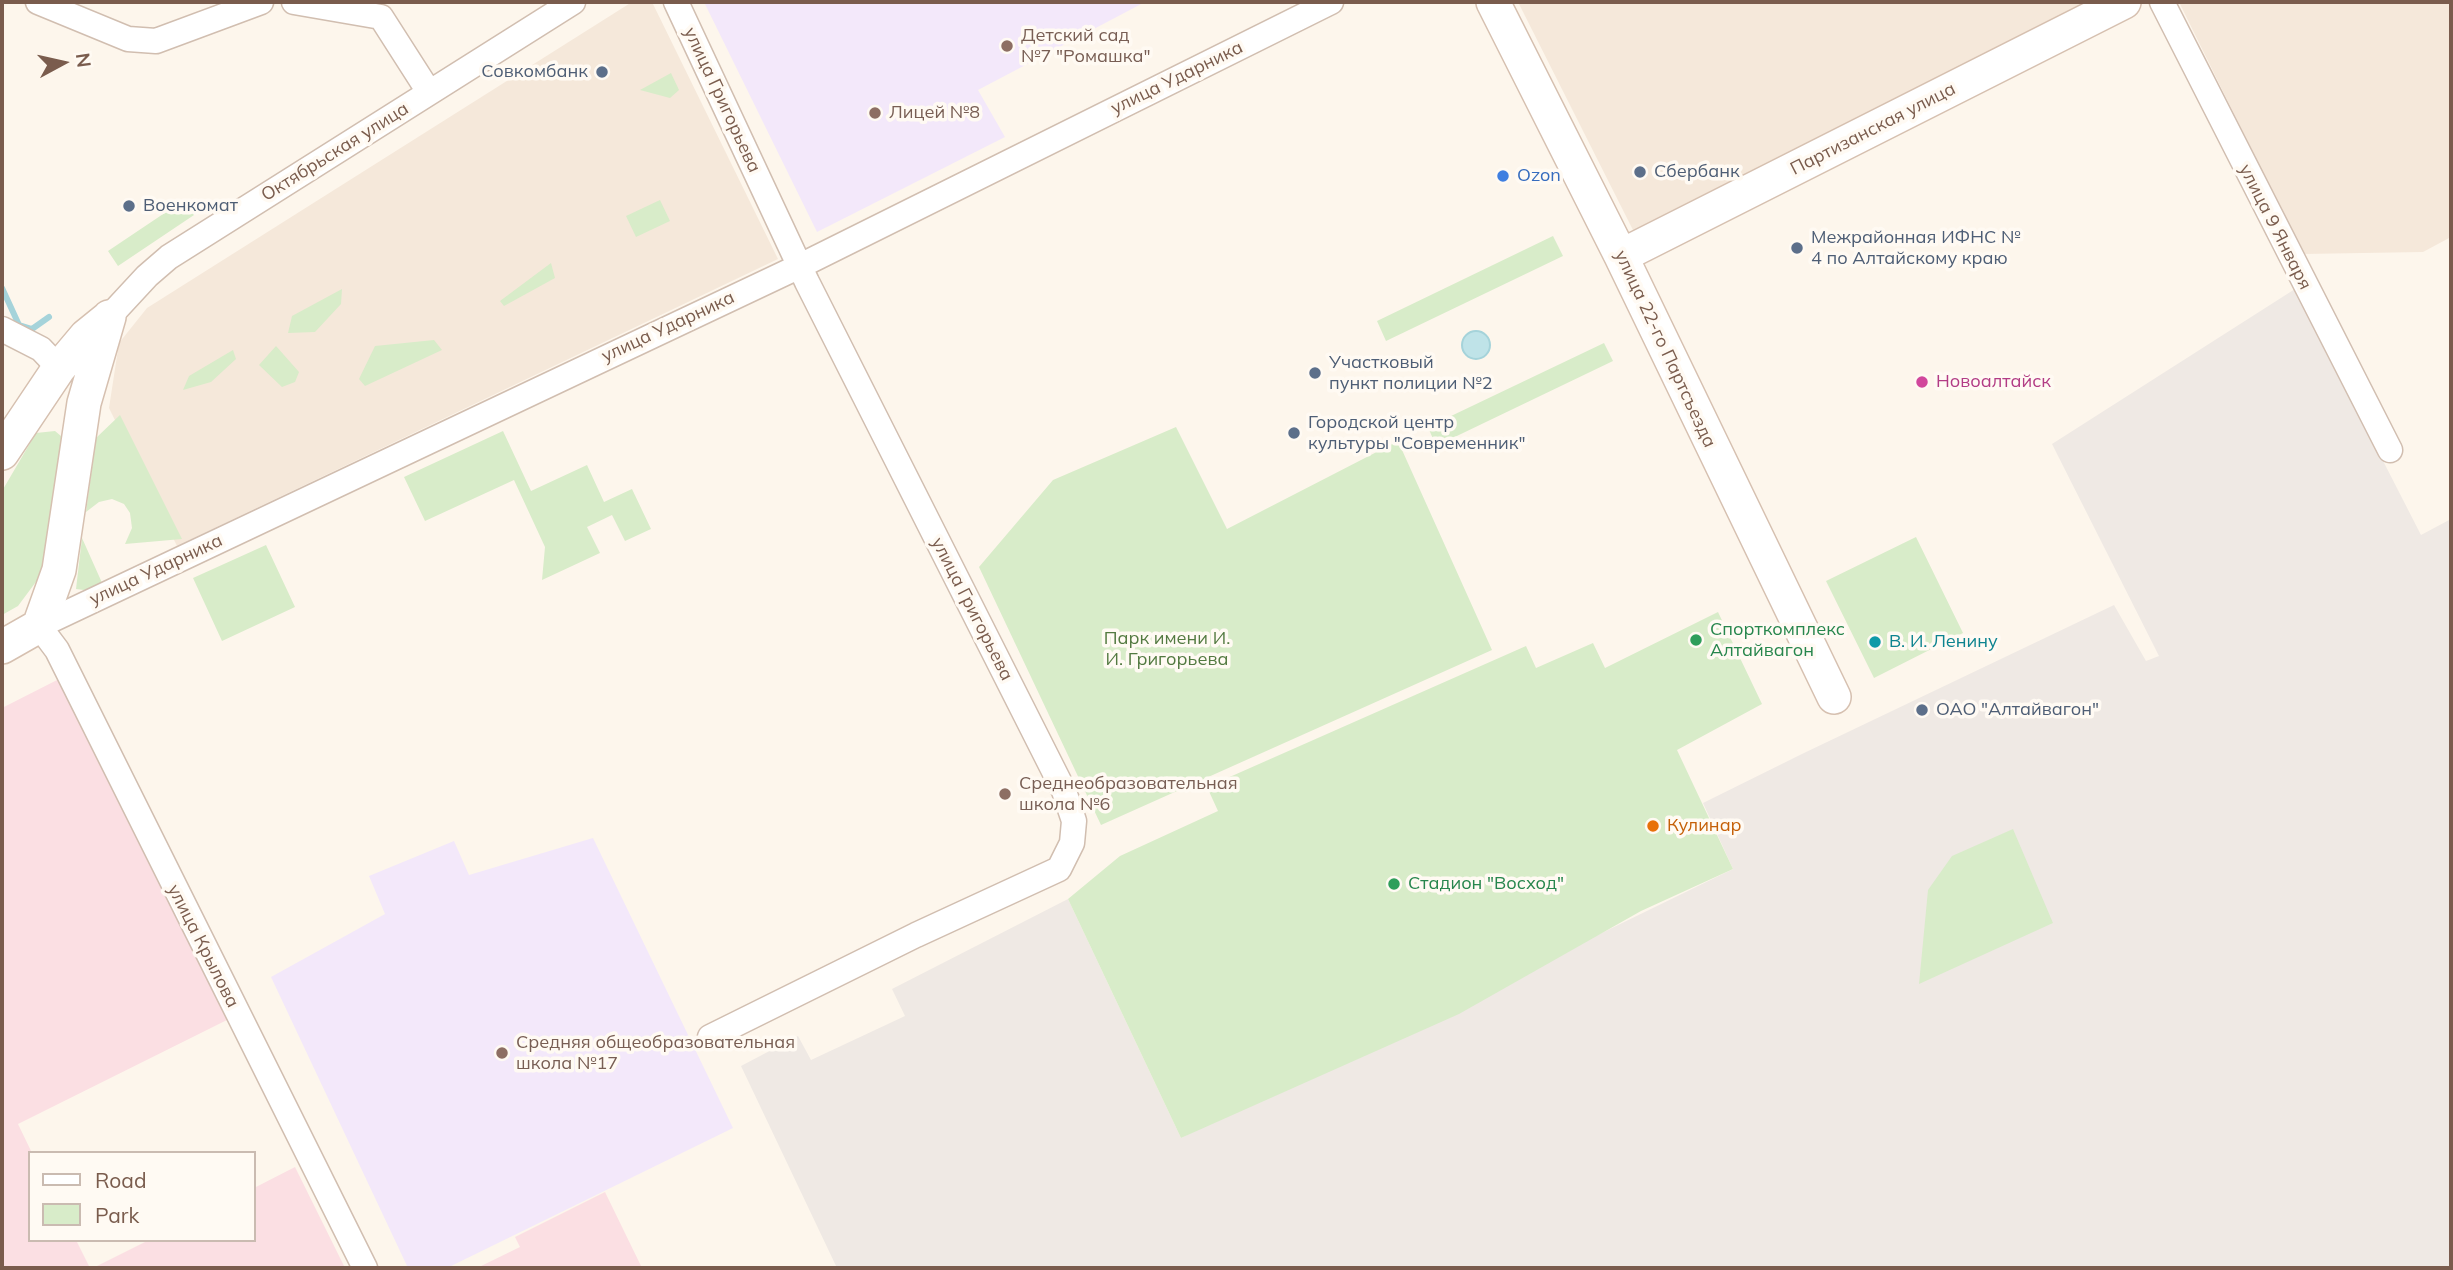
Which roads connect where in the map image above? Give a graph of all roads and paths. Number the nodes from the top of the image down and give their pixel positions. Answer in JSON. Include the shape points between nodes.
{"nodes":[{"id":1,"x":38,"y":2,"type":"edge"},
{"id":2,"x":261,"y":2,"type":"edge"},
{"id":3,"x":294,"y":2,"type":"edge"},
{"id":4,"x":573,"y":2,"type":"edge"},
{"id":5,"x":676,"y":2,"type":"edge"},
{"id":6,"x":1331,"y":2,"type":"edge"},
{"id":7,"x":1493,"y":2,"type":"edge"},
{"id":8,"x":2124,"y":2,"type":"edge"},
{"id":9,"x":2162,"y":2,"type":"edge"},
{"id":10,"x":429,"y":92,"type":"junction"},
{"id":11,"x":1621,"y":256,"type":"junction"},
{"id":12,"x":800,"y":266,"type":"junction"},
{"id":13,"x":109,"y":317,"type":"junction"},
{"id":14,"x":2,"y":329,"type":"edge"},
{"id":15,"x":59,"y":368,"type":"junction"},
{"id":16,"x":8,"y":443,"type":"edge"},
{"id":17,"x":2390,"y":450,"type":"dead end"},
{"id":18,"x":76,"y":458,"type":"junction"},
{"id":19,"x":39,"y":626,"type":"junction"},
{"id":20,"x":2,"y":647,"type":"edge"},
{"id":21,"x":1834,"y":697,"type":"dead end"},
{"id":22,"x":710,"y":1037,"type":"dead end"},
{"id":23,"x":365,"y":1268,"type":"edge"}],
"edges":[{"from":1,"to":2,"type":"street","via":[[128,39],[156,41]]},
{"from":3,"to":10,"type":"street","via":[[381,17]]},
{"from":4,"to":10,"type":"street","name":"Октябрьская улица"},
{"from":5,"to":12,"type":"street","name":"улица Григорьева"},
{"from":6,"to":12,"type":"street","name":"улица Ударника"},
{"from":7,"to":11,"type":"street","name":"улица 22-го Партсъезда"},
{"from":8,"to":11,"type":"street","name":"Партизанская улица"},
{"from":9,"to":17,"type":"street","name":"улица 9 Января"},
{"from":10,"to":13,"type":"street","name":"Октябрьская улица","via":[[169,257]]},
{"from":11,"to":21,"type":"street","name":"улица 22-го Партсъезда"},
{"from":12,"to":19,"type":"street","name":"улица Ударника"},
{"from":12,"to":22,"type":"street","name":"улица Григорьева","via":[[1064,791],[1074,831],[1068,857],[1059,869]]},
{"from":13,"to":15,"type":"street","name":"Октябрьская улица"},
{"from":13,"to":18,"type":"street","name":"Октябрьская улица","via":[[84,402]]},
{"from":14,"to":15,"type":"street","via":[[41,349]]},
{"from":15,"to":16,"type":"street","name":"Октябрьская улица"},
{"from":16,"to":18,"type":"street","via":[[47,417],[69,427]]},
{"from":18,"to":19,"type":"street","name":"Октябрьская улица","via":[[59,570]]},
{"from":19,"to":20,"type":"street","name":"улица Ударника"},
{"from":19,"to":23,"type":"street","name":"улица Крылова","via":[[57,650]]}]}
